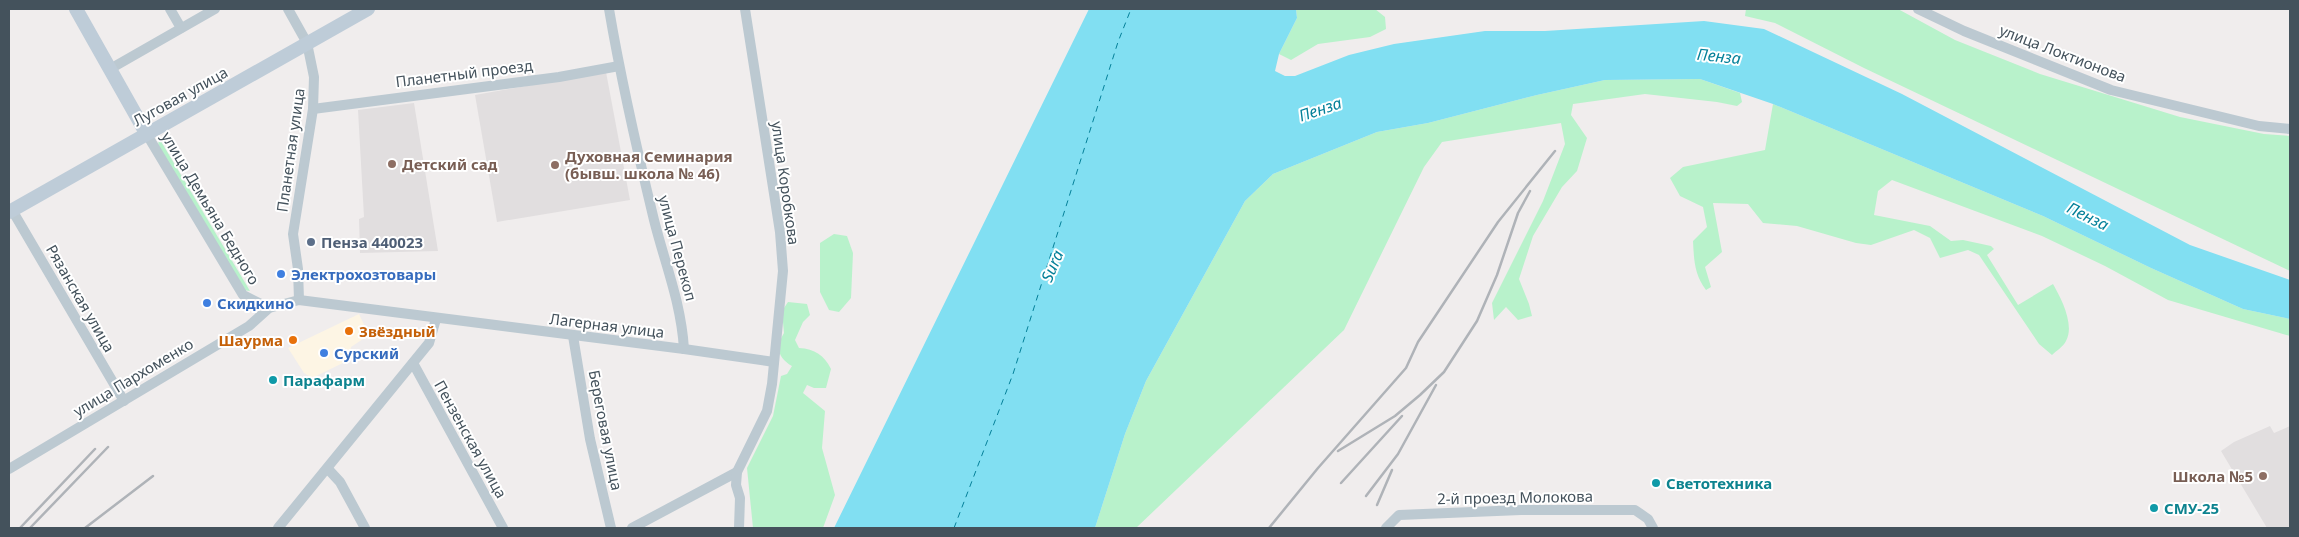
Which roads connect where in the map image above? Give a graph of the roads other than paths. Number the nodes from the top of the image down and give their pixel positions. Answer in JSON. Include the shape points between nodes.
{"nodes":[{"id":1,"x":76,"y":9,"type":"edge"},
{"id":2,"x":170,"y":9,"type":"edge"},
{"id":3,"x":215,"y":9,"type":"edge"},
{"id":4,"x":288,"y":9,"type":"edge"},
{"id":5,"x":368,"y":9,"type":"edge"},
{"id":6,"x":609,"y":9,"type":"edge"},
{"id":7,"x":744,"y":9,"type":"edge"},
{"id":8,"x":1923,"y":10,"type":"edge"},
{"id":9,"x":181,"y":28,"type":"junction"},
{"id":10,"x":307,"y":43,"type":"junction"},
{"id":11,"x":619,"y":66,"type":"junction"},
{"id":12,"x":110,"y":69,"type":"junction"},
{"id":13,"x":312,"y":109,"type":"junction"},
{"id":14,"x":2290,"y":129,"type":"edge"},
{"id":15,"x":146,"y":133,"type":"junction"},
{"id":16,"x":11,"y":211,"type":"edge"},
{"id":17,"x":299,"y":300,"type":"junction"},
{"id":18,"x":269,"y":308,"type":"junction"},
{"id":19,"x":436,"y":319,"type":"junction"},
{"id":20,"x":573,"y":336,"type":"junction"},
{"id":21,"x":684,"y":349,"type":"junction"},
{"id":22,"x":774,"y":362,"type":"junction"},
{"id":23,"x":413,"y":363,"type":"junction"},
{"id":24,"x":124,"y":401,"type":"junction"},
{"id":25,"x":9,"y":469,"type":"edge"},
{"id":26,"x":328,"y":469,"type":"junction"},
{"id":27,"x":737,"y":472,"type":"junction"},
{"id":28,"x":1651,"y":524,"type":"edge"},
{"id":29,"x":278,"y":528,"type":"edge"},
{"id":30,"x":365,"y":528,"type":"edge"},
{"id":31,"x":503,"y":528,"type":"edge"},
{"id":32,"x":611,"y":528,"type":"edge"},
{"id":33,"x":632,"y":528,"type":"edge"},
{"id":34,"x":739,"y":528,"type":"edge"},
{"id":35,"x":1386,"y":528,"type":"edge"}],
"edges":[{"from":1,"to":12,"type":"main road","name":"улица Демьяна Бедного"},
{"from":2,"to":9,"type":"street"},
{"from":3,"to":9,"type":"street"},
{"from":4,"to":10,"type":"street","name":"Планетная улица"},
{"from":5,"to":10,"type":"main road","name":"Луговая улица"},
{"from":6,"to":11,"type":"street","name":"улица Перекоп"},
{"from":7,"to":22,"type":"street","name":"улица Коробкова","via":[[783,271]]},
{"from":8,"to":14,"type":"street","name":"улица Локтионова","via":[[2111,90],[2259,126]]},
{"from":9,"to":12,"type":"street"},
{"from":10,"to":13,"type":"street","name":"Планетная улица","via":[[314,77]]},
{"from":10,"to":15,"type":"main road","name":"Луговая улица"},
{"from":11,"to":13,"type":"street","name":"Планетный проезд","via":[[559,77]]},
{"from":11,"to":21,"type":"street","name":"улица Перекоп","via":[[654,222],[680,312]]},
{"from":12,"to":15,"type":"main road","name":"улица Демьяна Бедного"},
{"from":13,"to":17,"type":"street","name":"Планетная улица","via":[[293,234]]},
{"from":15,"to":16,"type":"main road","name":"Луговая улица"},
{"from":15,"to":18,"type":"street","name":"улица Демьяна Бедного","via":[[243,295]]},
{"from":16,"to":24,"type":"street","name":"Рязанская улица"},
{"from":17,"to":18,"type":"street","name":"улица Пархоменко"},
{"from":17,"to":19,"type":"street","name":"Лагерная улица"},
{"from":18,"to":24,"type":"street","name":"улица Пархоменко","via":[[249,326]]},
{"from":19,"to":20,"type":"street","name":"Лагерная улица"},
{"from":19,"to":23,"type":"street","via":[[430,343]]},
{"from":20,"to":21,"type":"street","name":"Лагерная улица"},
{"from":20,"to":32,"type":"street","name":"Береговая улица","via":[[590,439]]},
{"from":21,"to":22,"type":"street","name":"Лагерная улица"},
{"from":22,"to":27,"type":"street","name":"улица Коробкова","via":[[767,411]]},
{"from":23,"to":26,"type":"street"},
{"from":23,"to":31,"type":"street","name":"Пензенская улица"},
{"from":24,"to":25,"type":"street","name":"улица Пархоменко"},
{"from":26,"to":29,"type":"street"},
{"from":26,"to":30,"type":"street","via":[[340,482]]},
{"from":27,"to":33,"type":"street"},
{"from":27,"to":34,"type":"street"},
{"from":28,"to":35,"type":"street","name":"2-й проезд Молокова","via":[[1635,510],[1521,510],[1399,516]]}]}
